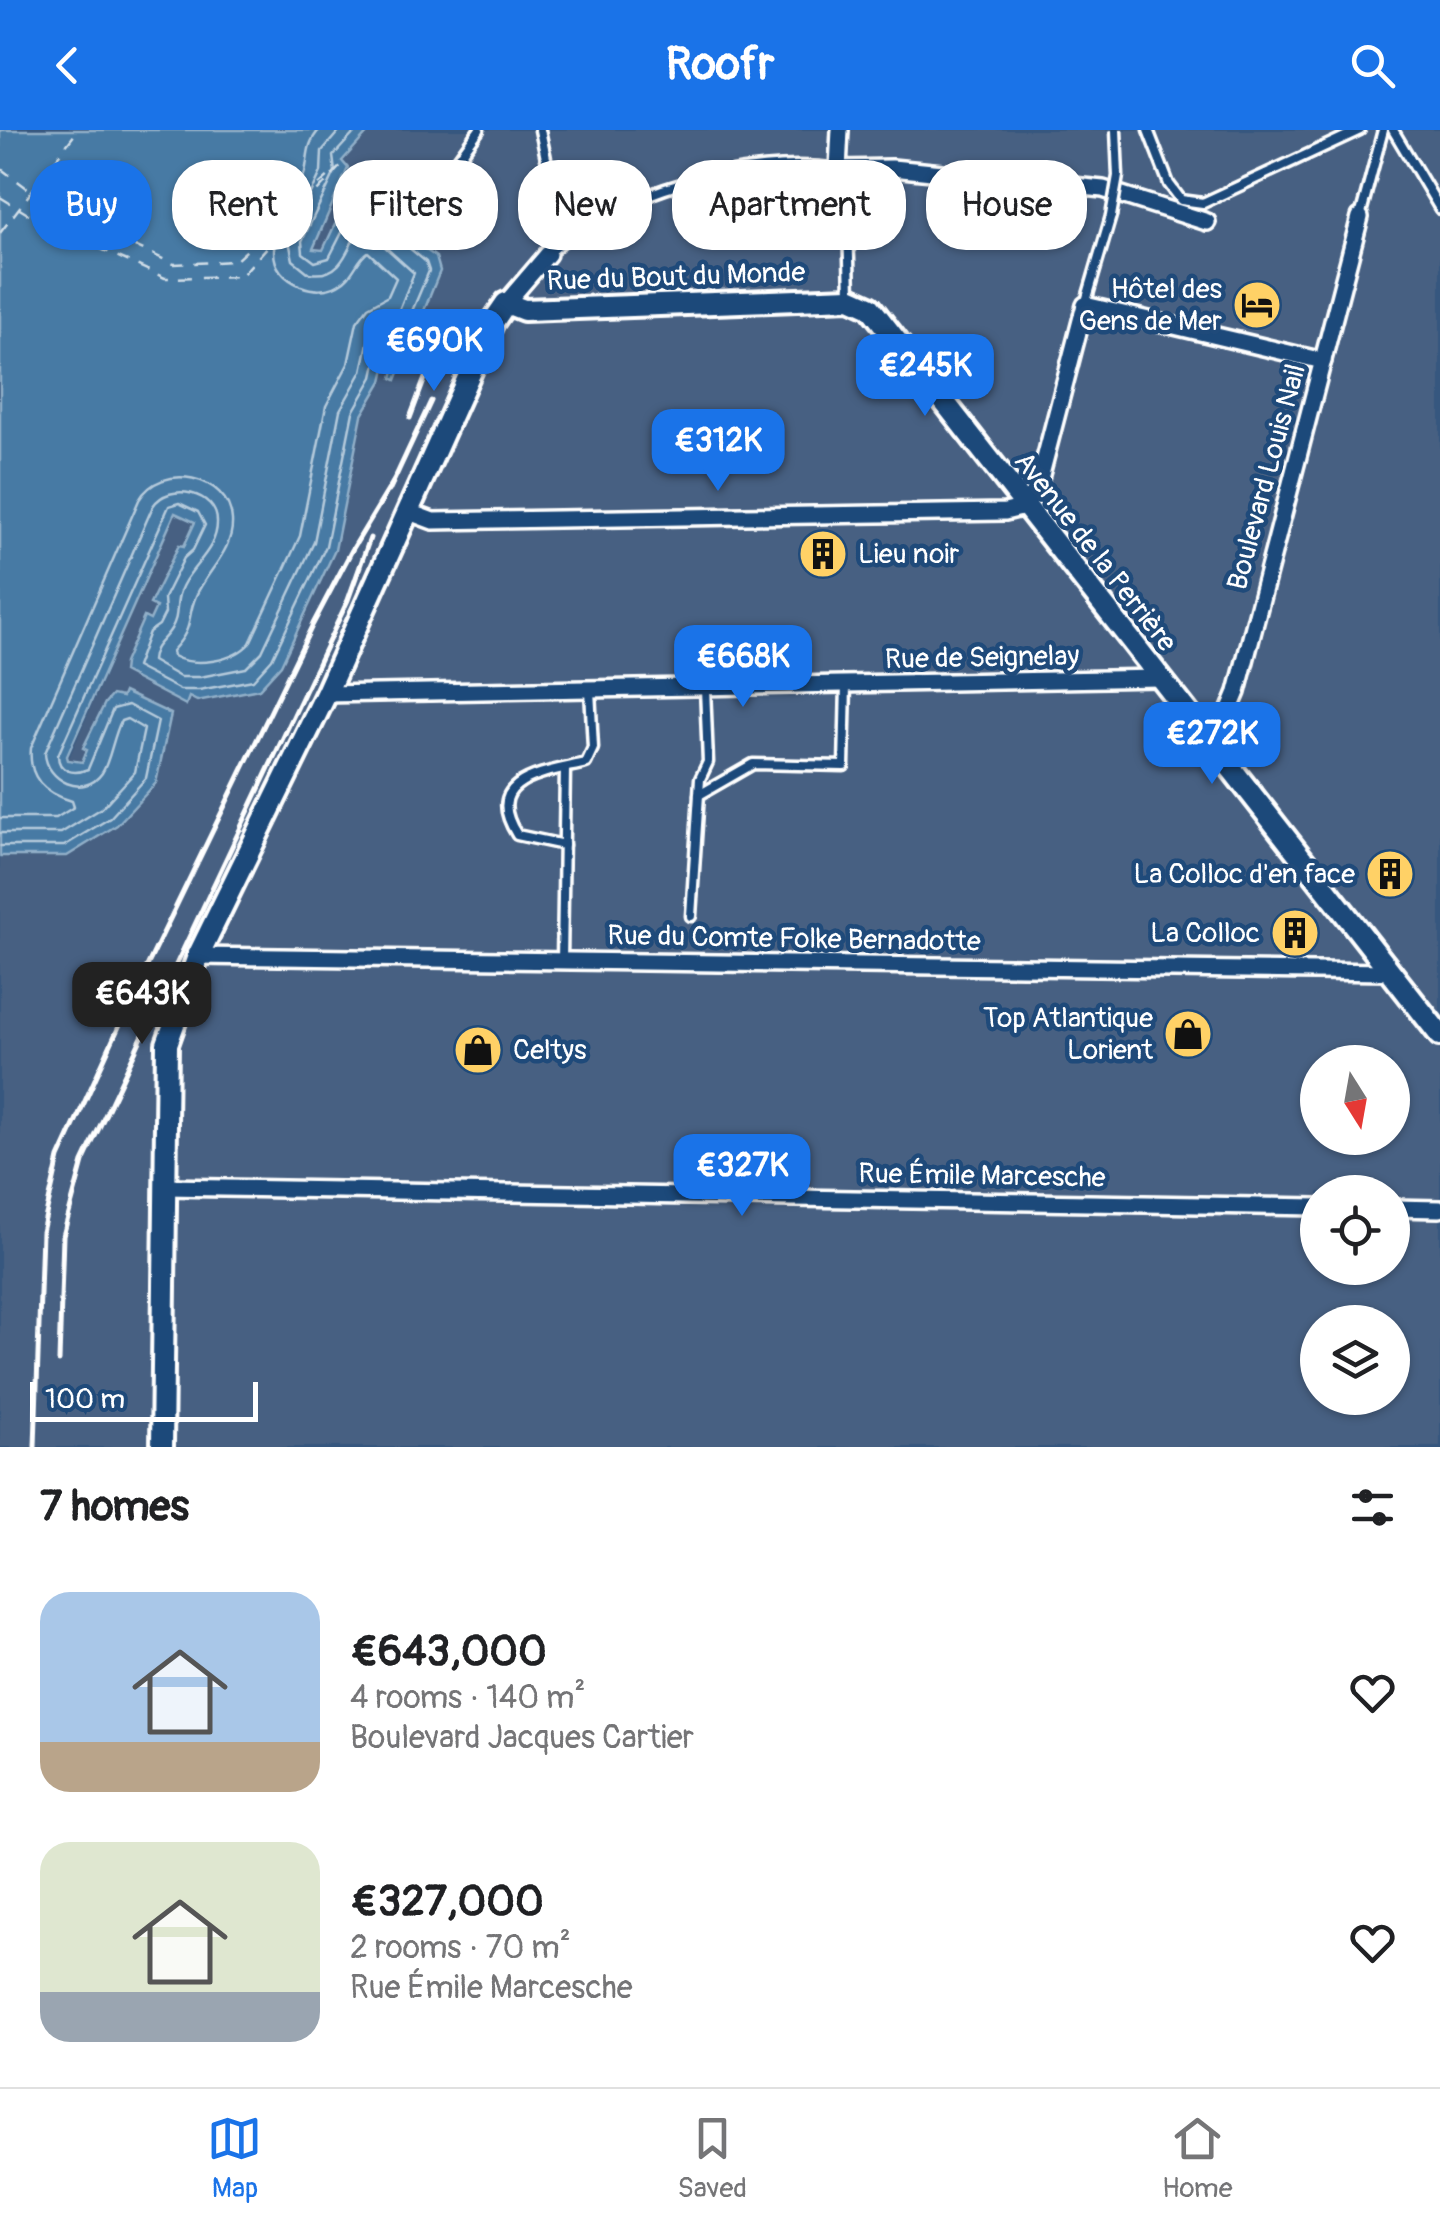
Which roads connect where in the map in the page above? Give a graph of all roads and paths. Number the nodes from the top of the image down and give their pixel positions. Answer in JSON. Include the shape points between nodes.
{"nodes":[{"id":1,"x":479,"y":130,"type":"edge"},
{"id":2,"x":540,"y":130,"type":"edge"},
{"id":3,"x":840,"y":130,"type":"edge"},
{"id":4,"x":1116,"y":130,"type":"edge"},
{"id":5,"x":1148,"y":130,"type":"edge"},
{"id":6,"x":1360,"y":130,"type":"edge"},
{"id":7,"x":1382,"y":130,"type":"edge"},
{"id":8,"x":1392,"y":130,"type":"edge"},
{"id":9,"x":457,"y":160,"type":"edge"},
{"id":10,"x":546,"y":160,"type":"edge"},
{"id":11,"x":838,"y":160,"type":"edge"},
{"id":12,"x":906,"y":169,"type":"edge"},
{"id":13,"x":1440,"y":209,"type":"edge"},
{"id":14,"x":1360,"y":217,"type":"joint"},
{"id":15,"x":1207,"y":222,"type":"dead end"},
{"id":16,"x":552,"y":250,"type":"edge"},
{"id":17,"x":848,"y":250,"type":"edge"},
{"id":18,"x":548,"y":254,"type":"joint"},
{"id":19,"x":850,"y":290,"type":"junction"},
{"id":20,"x":506,"y":303,"type":"junction"},
{"id":21,"x":1084,"y":305,"type":"junction"},
{"id":22,"x":1323,"y":361,"type":"junction"},
{"id":23,"x":1025,"y":507,"type":"junction"},
{"id":24,"x":409,"y":512,"type":"junction"},
{"id":25,"x":1159,"y":678,"type":"junction"},
{"id":26,"x":846,"y":685,"type":"junction"},
{"id":27,"x":705,"y":688,"type":"junction"},
{"id":28,"x":590,"y":690,"type":"junction"},
{"id":29,"x":326,"y":694,"type":"junction"},
{"id":30,"x":1214,"y":748,"type":"junction"},
{"id":31,"x":566,"y":768,"type":"junction"},
{"id":32,"x":699,"y":795,"type":"junction"},
{"id":33,"x":564,"y":845,"type":"junction"},
{"id":34,"x":691,"y":916,"type":"dead end"},
{"id":35,"x":198,"y":956,"type":"junction"},
{"id":36,"x":562,"y":961,"type":"junction"},
{"id":37,"x":1389,"y":972,"type":"junction"},
{"id":38,"x":1440,"y":1035,"type":"edge"},
{"id":39,"x":166,"y":1187,"type":"junction"},
{"id":40,"x":1300,"y":1207,"type":"edge"},
{"id":41,"x":1410,"y":1208,"type":"edge"},
{"id":42,"x":1440,"y":1209,"type":"edge"},
{"id":43,"x":162,"y":1447,"type":"edge"}],
"edges":[{"from":1,"to":9,"type":"lane"},
{"from":2,"to":10,"type":"lane"},
{"from":3,"to":11,"type":"street"},
{"from":4,"to":21,"type":"lane","bridge":true,"via":[[1111,216]]},
{"from":5,"to":6,"type":"lane","via":[[1182,200],[1203,203]]},
{"from":7,"to":14,"type":"lane"},
{"from":8,"to":13,"type":"lane"},
{"from":12,"to":15,"type":"street","via":[[1102,189]]},
{"from":14,"to":22,"type":"street","name":"Boulevard Louis Nail"},
{"from":16,"to":18,"type":"lane"},
{"from":17,"to":19,"type":"lane"},
{"from":18,"to":20,"type":"street"},
{"from":19,"to":20,"type":"street","name":"Rue du Bout du Monde","via":[[524,310]]},
{"from":19,"to":23,"type":"street","name":"Avenue de la Perrière"},
{"from":20,"to":24,"type":"street"},
{"from":21,"to":22,"type":"street"},
{"from":21,"to":23,"type":"street","via":[[1038,486]]},
{"from":22,"to":30,"type":"street","name":"Boulevard Louis Nail","via":[[1237,692]]},
{"from":23,"to":24,"type":"street","via":[[433,521]]},
{"from":23,"to":25,"type":"street","name":"Avenue de la Perrière"},
{"from":24,"to":29,"type":"street"},
{"from":25,"to":26,"type":"street","name":"Rue de Seignelay"},
{"from":25,"to":30,"type":"street","name":"Avenue de la Perrière"},
{"from":26,"to":27,"type":"street","name":"Rue de Seignelay"},
{"from":26,"to":32,"type":"lane","via":[[844,766],[753,764]]},
{"from":27,"to":28,"type":"street","name":"Rue de Seignelay"},
{"from":27,"to":32,"type":"lane","via":[[708,762]]},
{"from":28,"to":29,"type":"street","name":"Rue de Seignelay"},
{"from":28,"to":31,"type":"lane","via":[[592,748],[586,762]]},
{"from":29,"to":35,"type":"street"},
{"from":30,"to":37,"type":"street","name":"Avenue de la Perrière"},
{"from":31,"to":33,"type":"lane"},
{"from":31,"to":33,"type":"lane","via":[[512,786],[506,817],[517,835]]},
{"from":32,"to":34,"type":"lane"},
{"from":33,"to":36,"type":"lane"},
{"from":35,"to":36,"type":"street","name":"Rue du Comte Folke Bernadotte"},
{"from":35,"to":39,"type":"street","via":[[167,1044]]},
{"from":36,"to":37,"type":"street","name":"Rue du Comte Folke Bernadotte"},
{"from":37,"to":38,"type":"street","name":"Avenue de la Perrière"},
{"from":39,"to":40,"type":"street","name":"Rue Émile Marcesche"},
{"from":39,"to":43,"type":"street"},
{"from":41,"to":42,"type":"street"}]}
